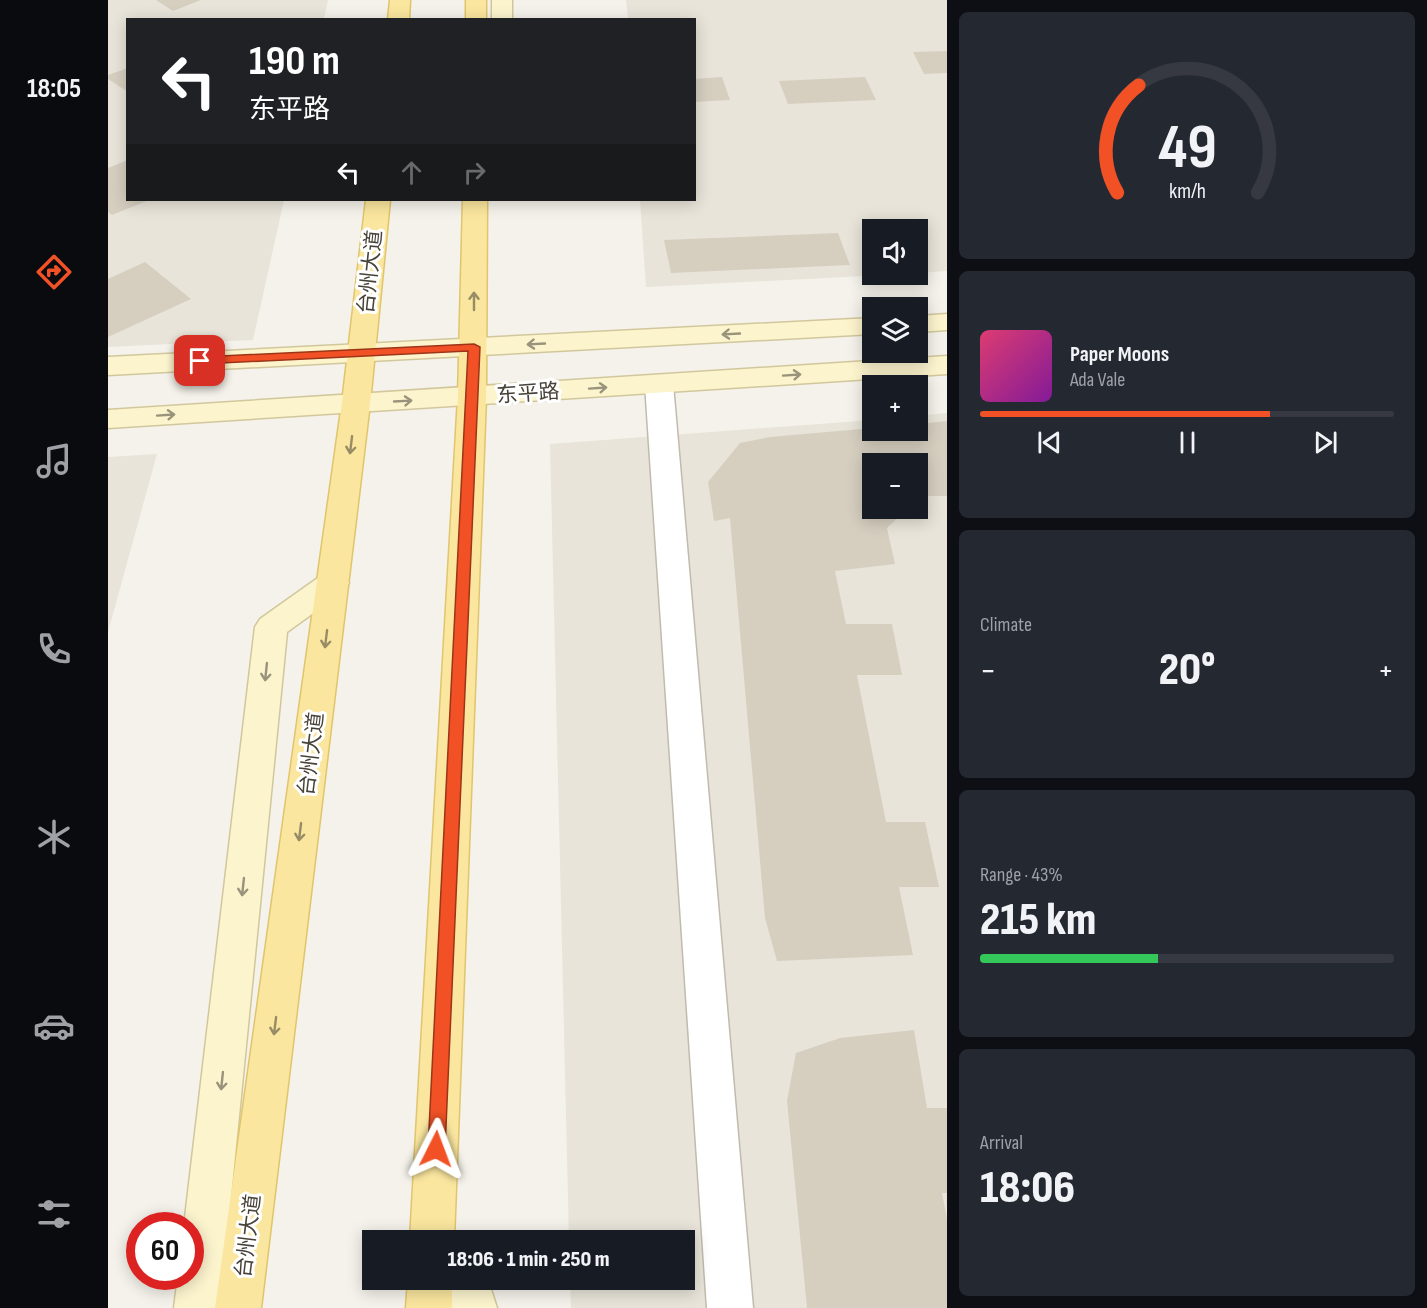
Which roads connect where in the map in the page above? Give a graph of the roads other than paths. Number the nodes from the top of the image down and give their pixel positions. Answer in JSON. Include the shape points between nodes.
{"nodes":[{"id":1,"x":400,"y":0,"type":"edge"},
{"id":2,"x":476,"y":0,"type":"edge"},
{"id":3,"x":502,"y":0,"type":"edge"},
{"id":4,"x":398,"y":18,"type":"edge"},
{"id":5,"x":476,"y":18,"type":"edge"},
{"id":6,"x":502,"y":18,"type":"edge"},
{"id":7,"x":378,"y":201,"type":"edge"},
{"id":8,"x":475,"y":201,"type":"edge"},
{"id":9,"x":947,"y":322,"type":"edge"},
{"id":10,"x":928,"y":323,"type":"edge"},
{"id":11,"x":862,"y":327,"type":"edge"},
{"id":12,"x":474,"y":347,"type":"junction"},
{"id":13,"x":361,"y":351,"type":"junction"},
{"id":14,"x":947,"y":365,"type":"edge"},
{"id":15,"x":108,"y":366,"type":"edge"},
{"id":16,"x":659,"y":384,"type":"junction"},
{"id":17,"x":472,"y":397,"type":"junction"},
{"id":18,"x":356,"y":403,"type":"junction"},
{"id":19,"x":108,"y":419,"type":"edge"},
{"id":20,"x":333,"y":583,"type":"junction"},
{"id":21,"x":435,"y":1173,"type":"junction"},
{"id":22,"x":432,"y":1230,"type":"edge"},
{"id":23,"x":452,"y":1230,"type":"edge"},
{"id":24,"x":430,"y":1290,"type":"edge"},
{"id":25,"x":469,"y":1290,"type":"edge"},
{"id":26,"x":197,"y":1308,"type":"edge"},
{"id":27,"x":238,"y":1308,"type":"edge"},
{"id":28,"x":429,"y":1308,"type":"edge"},
{"id":29,"x":474,"y":1308,"type":"edge"},
{"id":30,"x":730,"y":1308,"type":"edge"}],
"edges":[{"from":1,"to":4,"type":"main road"},
{"from":2,"to":5,"type":"main road"},
{"from":3,"to":6,"type":"main road"},
{"from":7,"to":13,"type":"main road","name":"台州大道"},
{"from":12,"to":8,"type":"main road","one_way":true},
{"from":9,"to":10,"type":"main road"},
{"from":11,"to":12,"type":"main road","one_way":true},
{"from":12,"to":13,"type":"main road"},
{"from":12,"to":17,"type":"main road"},
{"from":13,"to":15,"type":"main road"},
{"from":13,"to":18,"type":"main road","name":"台州大道"},
{"from":16,"to":14,"type":"main road","name":"东平路","one_way":true},
{"from":17,"to":16,"type":"main road","name":"东平路","one_way":true},
{"from":16,"to":30,"type":"street"},
{"from":18,"to":17,"type":"main road","name":"东平路","one_way":true},
{"from":17,"to":21,"type":"main road"},
{"from":19,"to":18,"type":"main road","name":"东平路","one_way":true},
{"from":18,"to":20,"type":"main road","name":"台州大道","one_way":true},
{"from":20,"to":26,"type":"main road","one_way":true,"via":[[271,627]]},
{"from":20,"to":27,"type":"main road","name":"台州大道","one_way":true},
{"from":21,"to":22,"type":"main road"},
{"from":21,"to":23,"type":"main road"},
{"from":24,"to":28,"type":"main road"},
{"from":25,"to":29,"type":"main road"}]}
